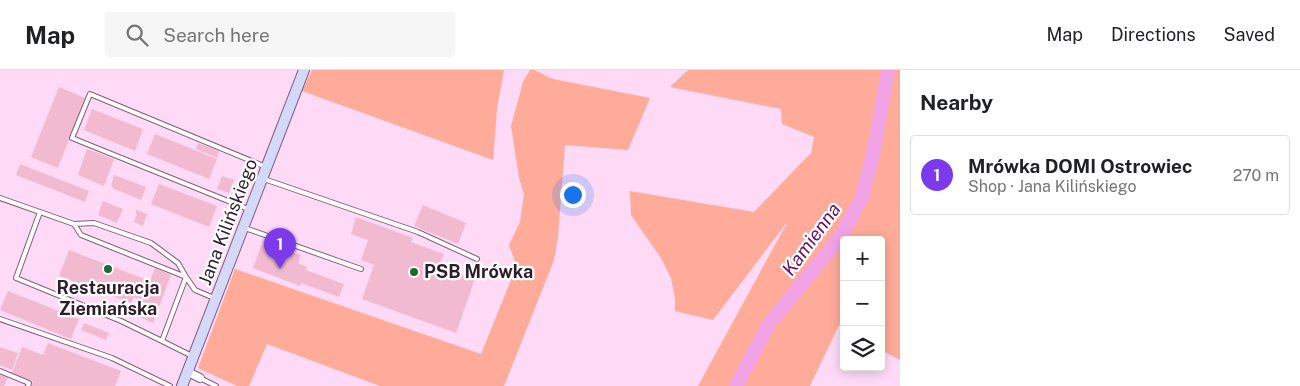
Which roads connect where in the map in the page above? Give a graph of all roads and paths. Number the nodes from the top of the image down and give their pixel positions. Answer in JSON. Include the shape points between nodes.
{"nodes":[{"id":1,"x":304,"y":70,"type":"edge"},
{"id":2,"x":266,"y":167,"type":"junction"},
{"id":3,"x":262,"y":178,"type":"junction"},
{"id":4,"x":0,"y":198,"type":"edge"},
{"id":5,"x":250,"y":210,"type":"junction"},
{"id":6,"x":40,"y":212,"type":"junction"},
{"id":7,"x":74,"y":224,"type":"junction"},
{"id":8,"x":243,"y":227,"type":"junction"},
{"id":9,"x":477,"y":259,"type":"dead end"},
{"id":10,"x":361,"y":269,"type":"dead end"},
{"id":11,"x":186,"y":276,"type":"junction"},
{"id":12,"x":216,"y":299,"type":"junction"},
{"id":13,"x":0,"y":320,"type":"edge"},
{"id":14,"x":162,"y":342,"type":"junction"},
{"id":15,"x":194,"y":357,"type":"junction"},
{"id":16,"x":0,"y":371,"type":"edge"},
{"id":17,"x":188,"y":372,"type":"junction"},
{"id":18,"x":200,"y":378,"type":"joint"},
{"id":19,"x":28,"y":386,"type":"edge"},
{"id":20,"x":170,"y":386,"type":"edge"},
{"id":21,"x":182,"y":386,"type":"edge"},
{"id":22,"x":216,"y":386,"type":"edge"}],
"edges":[{"from":1,"to":2,"type":"street","name":"Jana Kilińskiego"},
{"from":2,"to":3,"type":"street","name":"Jana Kilińskiego"},
{"from":2,"to":5,"type":"lane","via":[[90,94],[72,138]]},
{"from":3,"to":5,"type":"street","name":"Jana Kilińskiego"},
{"from":3,"to":9,"type":"lane","via":[[418,232]]},
{"from":4,"to":6,"type":"lane"},
{"from":5,"to":8,"type":"street","name":"Jana Kilińskiego"},
{"from":6,"to":7,"type":"lane"},
{"from":6,"to":14,"type":"lane","via":[[16,278],[121,320]]},
{"from":7,"to":11,"type":"lane","via":[[80,234]]},
{"from":7,"to":11,"type":"lane","via":[[94,223],[151,243],[178,263]]},
{"from":8,"to":10,"type":"lane"},
{"from":8,"to":12,"type":"street","name":"Jana Kilińskiego"},
{"from":11,"to":12,"type":"lane","via":[[195,290]]},
{"from":11,"to":14,"type":"lane"},
{"from":12,"to":15,"type":"street","name":"Jana Kilińskiego"},
{"from":13,"to":20,"type":"lane","via":[[112,358]]},
{"from":14,"to":15,"type":"lane"},
{"from":15,"to":17,"type":"street","name":"Jana Kilińskiego"},
{"from":16,"to":19,"type":"lane","via":[[29,383]]},
{"from":17,"to":18,"type":"street"},
{"from":17,"to":21,"type":"street","name":"Jana Kilińskiego"},
{"from":18,"to":22,"type":"lane"}]}
